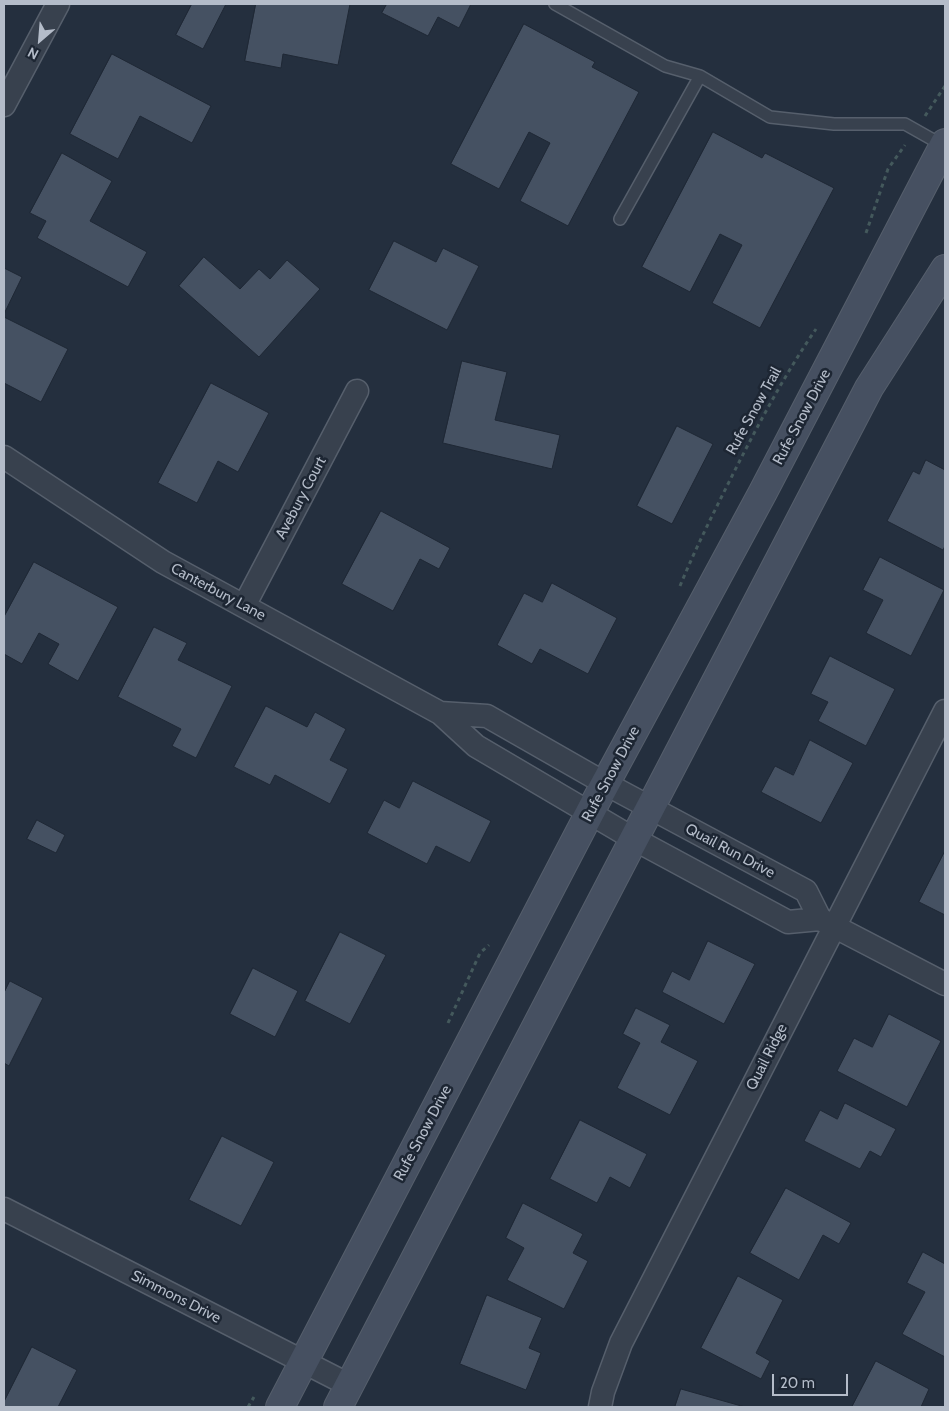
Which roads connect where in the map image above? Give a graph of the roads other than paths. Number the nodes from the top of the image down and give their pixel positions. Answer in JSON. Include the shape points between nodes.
{"nodes":[{"id":1,"x":58,"y":4,"type":"edge"},
{"id":2,"x":555,"y":4,"type":"edge"},
{"id":3,"x":700,"y":76,"type":"junction"},
{"id":4,"x":4,"y":105,"type":"edge"},
{"id":5,"x":944,"y":144,"type":"edge"},
{"id":6,"x":620,"y":218,"type":"dead end"},
{"id":7,"x":945,"y":269,"type":"edge"},
{"id":8,"x":357,"y":391,"type":"dead end"},
{"id":9,"x":4,"y":457,"type":"edge"},
{"id":10,"x":244,"y":606,"type":"junction"},
{"id":11,"x":945,"y":711,"type":"edge"},
{"id":12,"x":440,"y":713,"type":"junction"},
{"id":13,"x":616,"y":789,"type":"junction"},
{"id":14,"x":650,"y":808,"type":"junction"},
{"id":15,"x":600,"y":819,"type":"junction"},
{"id":16,"x":634,"y":839,"type":"junction"},
{"id":17,"x":827,"y":922,"type":"junction"},
{"id":18,"x":945,"y":984,"type":"edge"},
{"id":19,"x":4,"y":1209,"type":"edge"},
{"id":20,"x":303,"y":1362,"type":"junction"},
{"id":21,"x":344,"y":1396,"type":"edge"},
{"id":22,"x":280,"y":1407,"type":"edge"},
{"id":23,"x":600,"y":1407,"type":"edge"}],
"edges":[{"from":1,"to":4,"type":"street"},
{"from":2,"to":3,"type":"lane","via":[[665,66]]},
{"from":3,"to":5,"type":"lane","via":[[770,117],[834,124],[905,124]]},
{"from":3,"to":6,"type":"lane"},
{"from":5,"to":13,"type":"main road","name":"Rufe Snow Drive","via":[[763,492]]},
{"from":7,"to":14,"type":"main road","via":[[869,388]]},
{"from":8,"to":10,"type":"street","name":"Avebury Court"},
{"from":9,"to":10,"type":"street","name":"Canterbury Lane","via":[[163,562]]},
{"from":10,"to":12,"type":"street","name":"Canterbury Lane"},
{"from":11,"to":17,"type":"street","name":"Quail Ridge"},
{"from":12,"to":13,"type":"street","name":"Canterbury Lane","via":[[486,716]]},
{"from":12,"to":15,"type":"street","name":"Canterbury Lane","via":[[476,746]]},
{"from":13,"to":14,"type":"street","name":"Quail Run Drive"},
{"from":13,"to":15,"type":"main road","name":"Rufe Snow Drive"},
{"from":14,"to":16,"type":"main road"},
{"from":14,"to":17,"type":"street","name":"Quail Run Drive","via":[[806,891]]},
{"from":15,"to":16,"type":"street"},
{"from":15,"to":20,"type":"main road","name":"Rufe Snow Drive"},
{"from":16,"to":17,"type":"street","via":[[788,922]]},
{"from":16,"to":21,"type":"main road"},
{"from":17,"to":18,"type":"street"},
{"from":17,"to":23,"type":"street","name":"Quail Ridge","via":[[620,1343]]},
{"from":19,"to":20,"type":"street","name":"Simmons Drive"},
{"from":20,"to":21,"type":"street","name":"Simmons Drive"},
{"from":20,"to":22,"type":"main road","name":"Rufe Snow Drive"}]}
